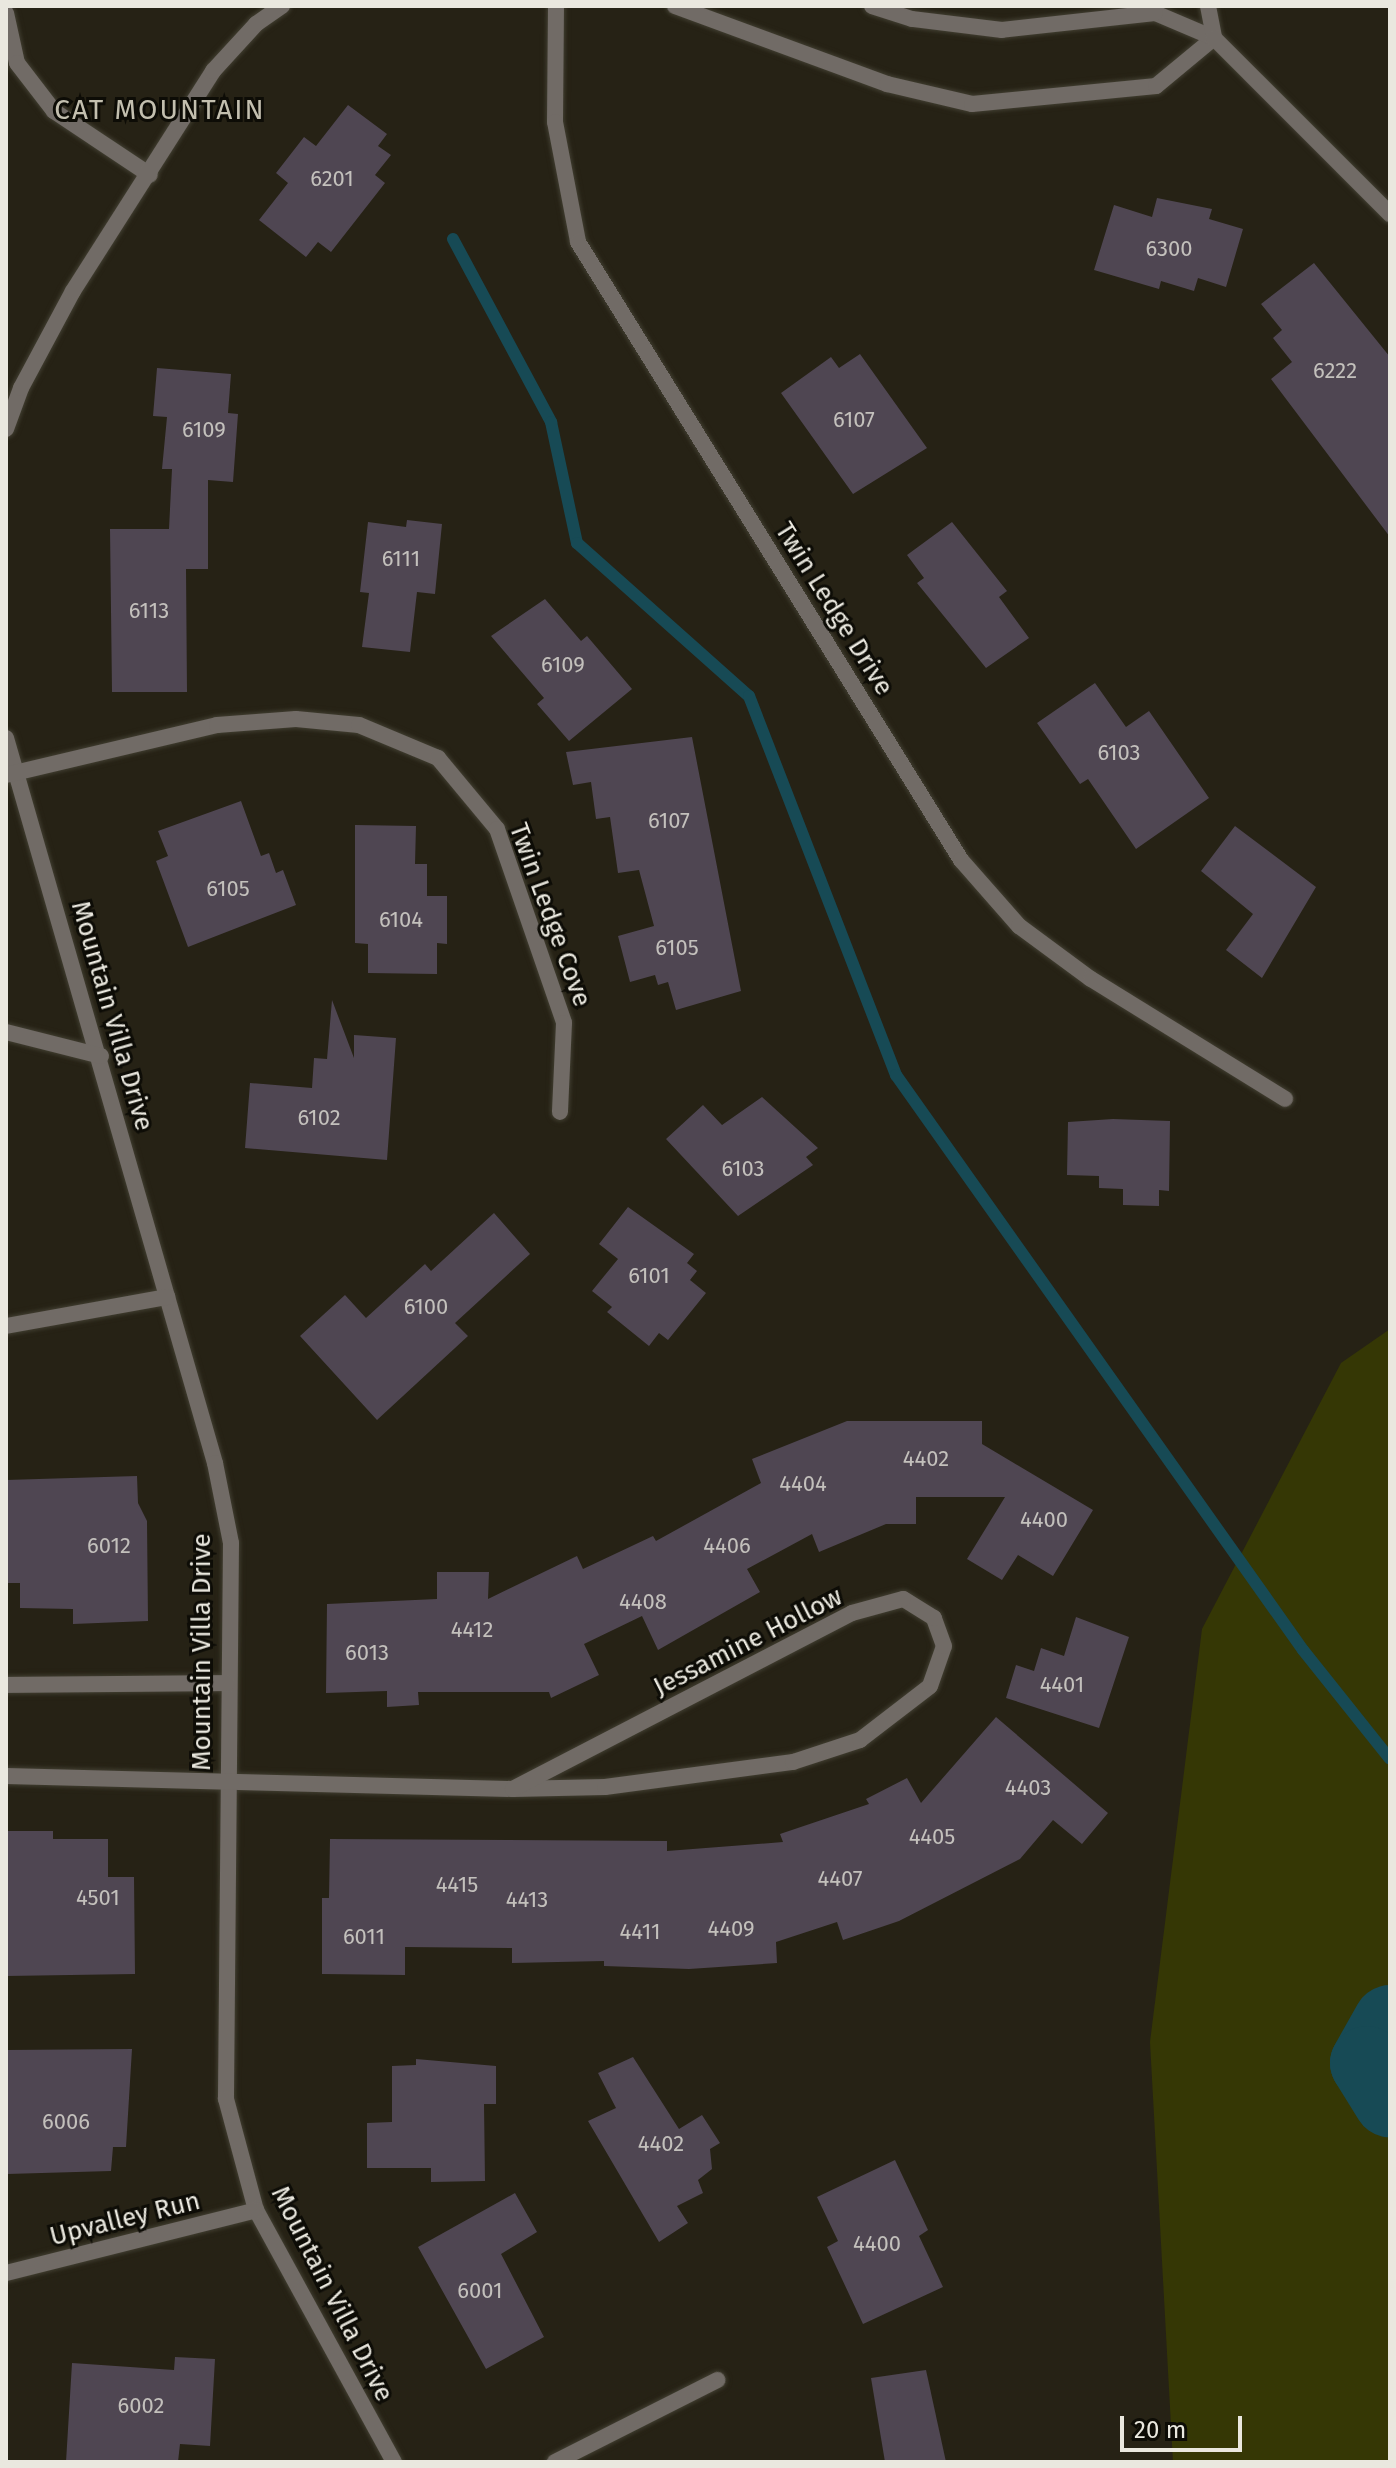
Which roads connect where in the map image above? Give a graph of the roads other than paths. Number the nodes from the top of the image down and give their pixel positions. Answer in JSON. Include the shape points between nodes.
{"nodes":[{"id":1,"x":282,"y":6,"type":"edge"},
{"id":2,"x":556,"y":6,"type":"edge"},
{"id":3,"x":675,"y":6,"type":"edge"},
{"id":4,"x":872,"y":6,"type":"edge"},
{"id":5,"x":1208,"y":6,"type":"edge"},
{"id":6,"x":6,"y":13,"type":"edge"},
{"id":7,"x":1214,"y":38,"type":"junction"},
{"id":8,"x":150,"y":175,"type":"junction"},
{"id":9,"x":1390,"y":214,"type":"edge"},
{"id":10,"x":6,"y":429,"type":"edge"},
{"id":11,"x":6,"y":738,"type":"edge"},
{"id":12,"x":10,"y":776,"type":"edge"},
{"id":13,"x":6,"y":1032,"type":"edge"},
{"id":14,"x":101,"y":1056,"type":"junction"},
{"id":15,"x":1285,"y":1099,"type":"dead end"},
{"id":16,"x":560,"y":1112,"type":"dead end"},
{"id":17,"x":167,"y":1297,"type":"junction"},
{"id":18,"x":6,"y":1326,"type":"edge"},
{"id":19,"x":227,"y":1683,"type":"junction"},
{"id":20,"x":6,"y":1685,"type":"edge"},
{"id":21,"x":6,"y":1776,"type":"edge"},
{"id":22,"x":225,"y":1785,"type":"junction"},
{"id":23,"x":513,"y":1789,"type":"junction"},
{"id":24,"x":256,"y":2210,"type":"junction"},
{"id":25,"x":6,"y":2273,"type":"edge"},
{"id":26,"x":717,"y":2380,"type":"dead end"},
{"id":27,"x":394,"y":2462,"type":"edge"},
{"id":28,"x":555,"y":2462,"type":"edge"}],
"edges":[{"from":1,"to":8,"type":"street","via":[[256,24],[213,71]]},
{"from":2,"to":15,"type":"street","name":"Twin Ledge Drive","via":[[555,122],[578,242],[961,860],[1019,926],[1091,979]]},
{"from":3,"to":7,"type":"street","via":[[887,84],[972,104],[1156,86]]},
{"from":4,"to":7,"type":"street","via":[[912,19],[1002,30],[1155,13]]},
{"from":5,"to":7,"type":"street"},
{"from":6,"to":8,"type":"street","via":[[17,63],[54,111]]},
{"from":7,"to":9,"type":"street"},
{"from":8,"to":10,"type":"street","via":[[73,291],[21,388]]},
{"from":11,"to":12,"type":"street","name":"Mountain Villa Drive"},
{"from":12,"to":14,"type":"street","name":"Mountain Villa Drive"},
{"from":12,"to":16,"type":"street","name":"Twin Ledge Cove","via":[[217,725],[296,719],[359,725],[438,758],[497,829],[559,1008],[564,1023]]},
{"from":13,"to":14,"type":"street"},
{"from":14,"to":17,"type":"street","name":"Mountain Villa Drive"},
{"from":17,"to":18,"type":"street"},
{"from":17,"to":19,"type":"street","name":"Mountain Villa Drive","via":[[215,1463],[231,1543]]},
{"from":19,"to":20,"type":"street"},
{"from":19,"to":22,"type":"street","name":"Mountain Villa Drive"},
{"from":21,"to":22,"type":"street","name":"Jessamine Hollow"},
{"from":22,"to":23,"type":"street","name":"Jessamine Hollow"},
{"from":22,"to":24,"type":"street","name":"Mountain Villa Drive","via":[[226,2099]]},
{"from":23,"to":23,"type":"street","name":"Jessamine Hollow","via":[[605,1787],[793,1762],[860,1740],[930,1686],[944,1646],[934,1618],[903,1599],[852,1613]]},
{"from":24,"to":25,"type":"street","name":"Upvalley Run"},
{"from":24,"to":27,"type":"street","name":"Mountain Villa Drive"},
{"from":26,"to":28,"type":"street"}]}
